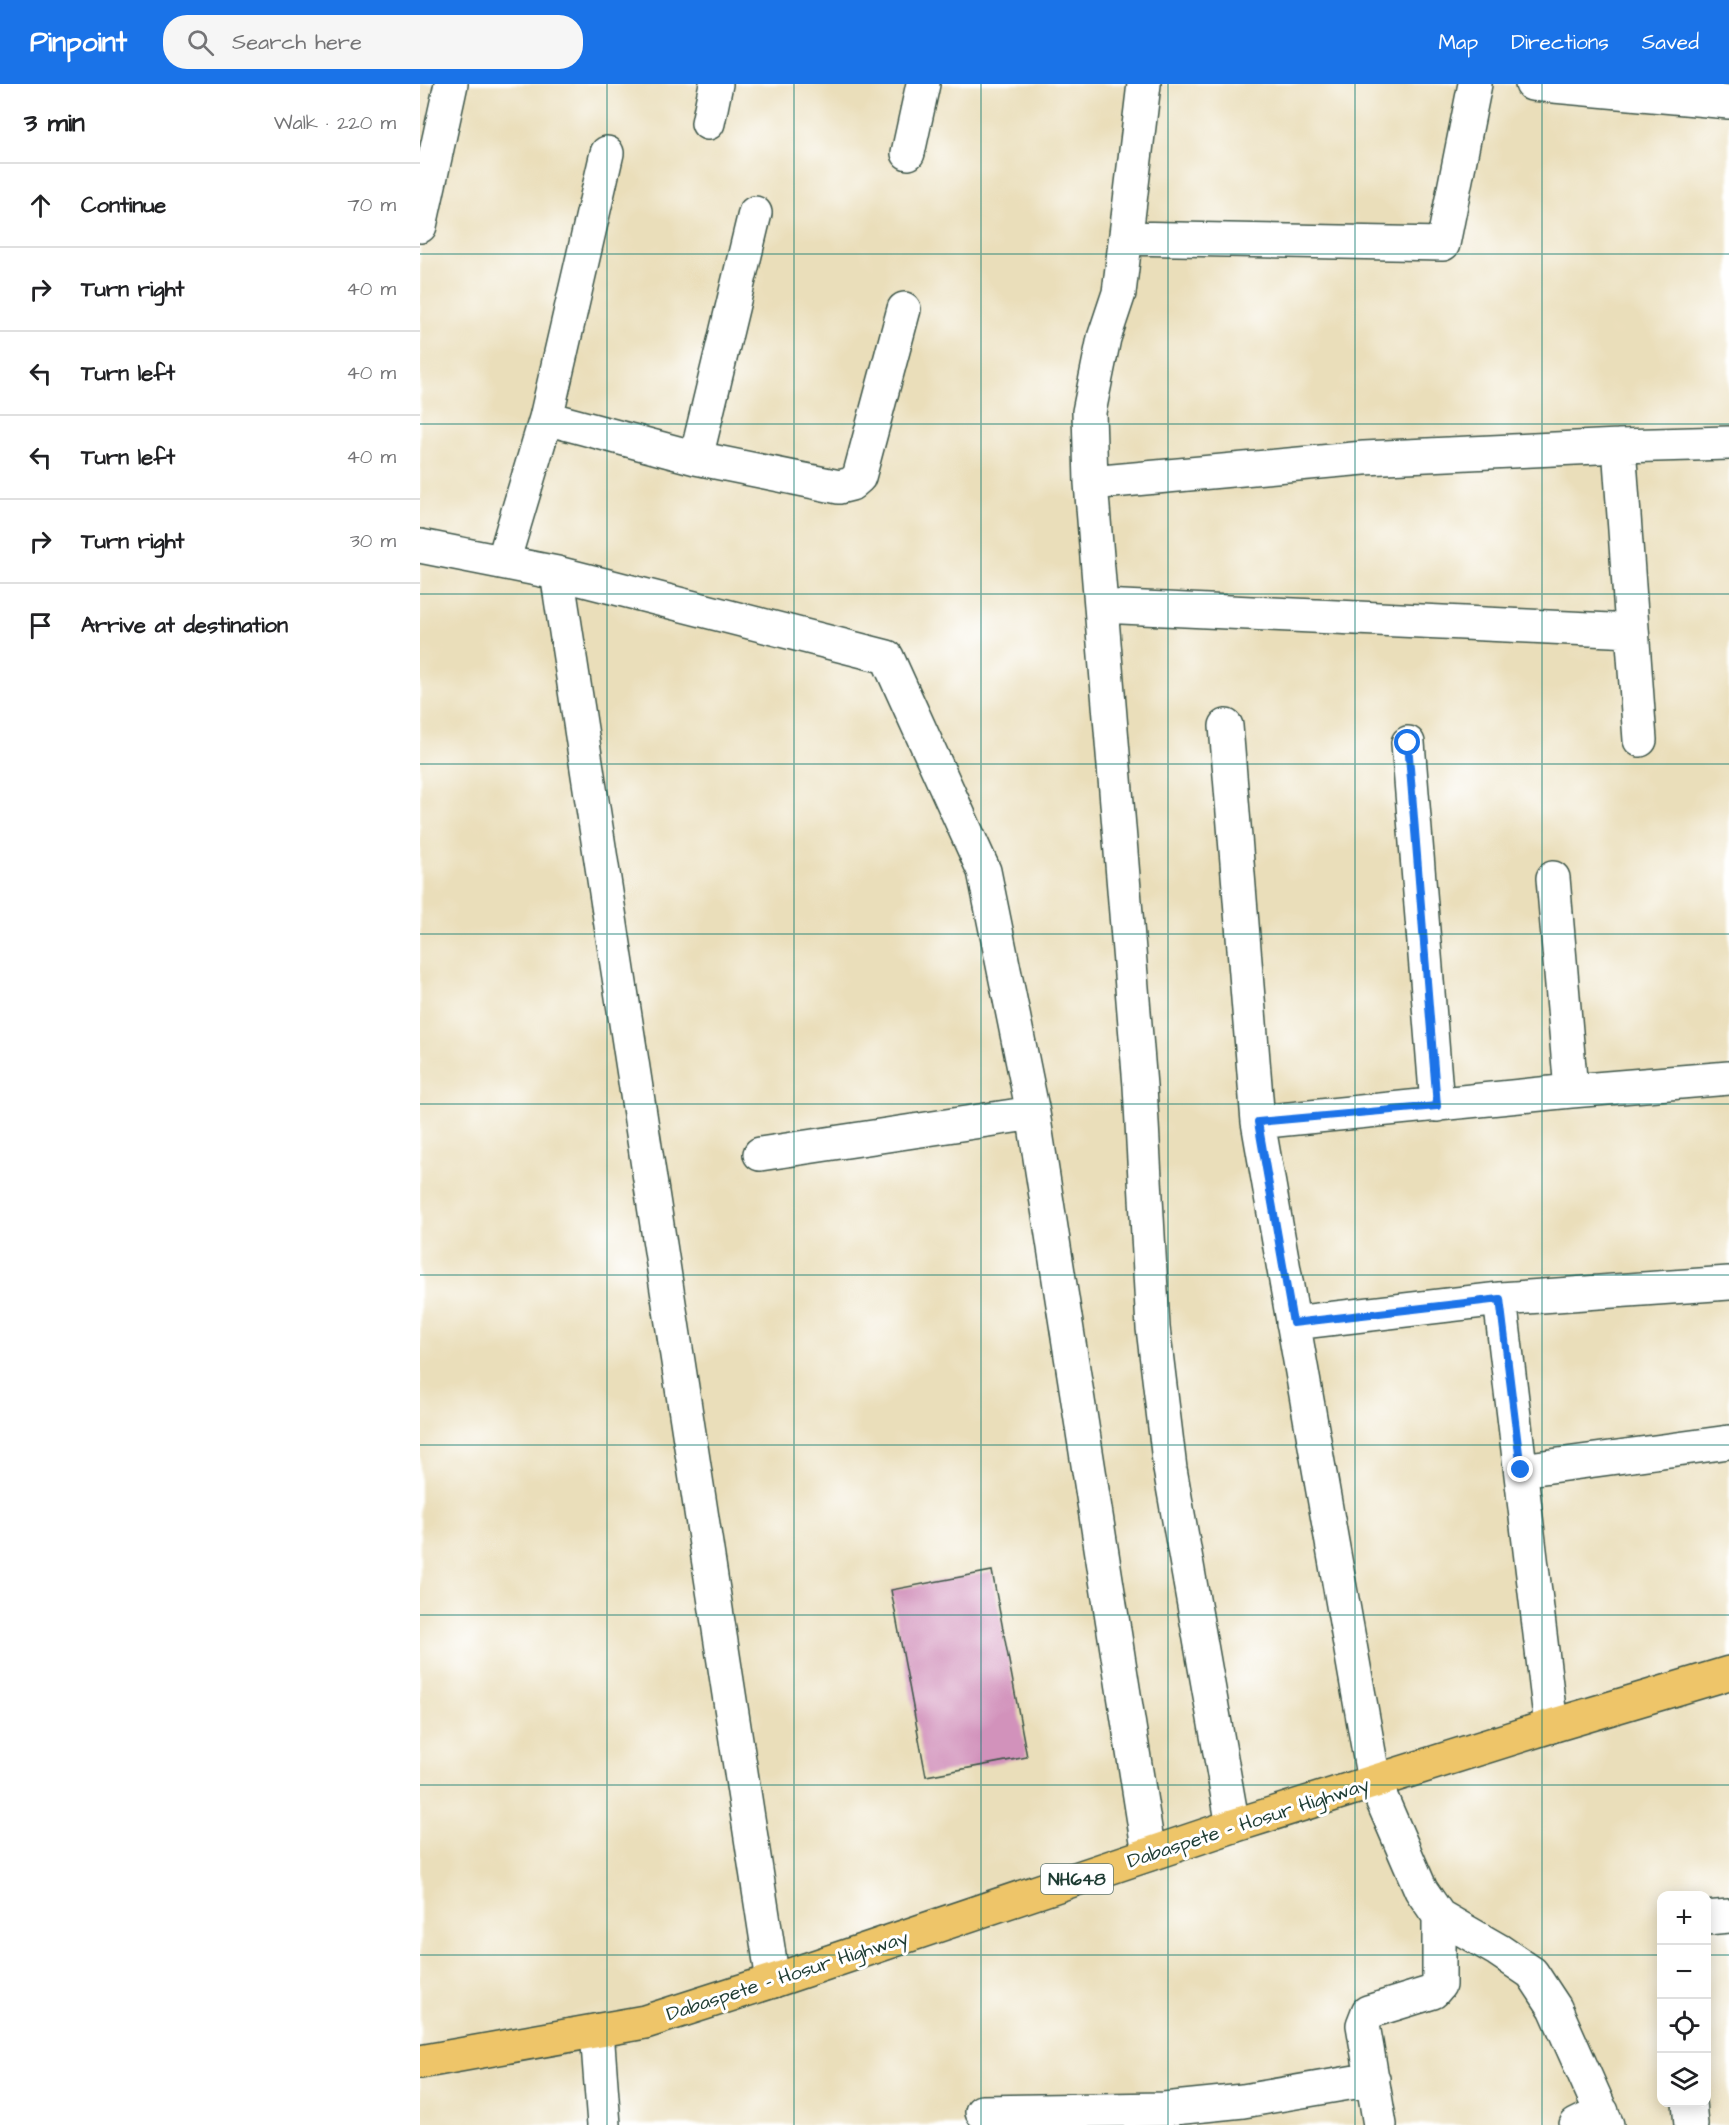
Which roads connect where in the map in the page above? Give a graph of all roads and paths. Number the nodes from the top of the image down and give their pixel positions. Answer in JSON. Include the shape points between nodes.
{"nodes":[{"id":1,"x":451,"y":84,"type":"edge"},
{"id":2,"x":716,"y":84,"type":"edge"},
{"id":3,"x":922,"y":84,"type":"edge"},
{"id":4,"x":1144,"y":84,"type":"edge"},
{"id":5,"x":1475,"y":84,"type":"edge"},
{"id":6,"x":1532,"y":84,"type":"edge"},
{"id":7,"x":1729,"y":102,"type":"edge"},
{"id":8,"x":708,"y":123,"type":"dead end"},
{"id":9,"x":607,"y":153,"type":"dead end"},
{"id":10,"x":908,"y":153,"type":"dead end"},
{"id":11,"x":755,"y":213,"type":"dead end"},
{"id":12,"x":420,"y":226,"type":"edge"},
{"id":13,"x":1126,"y":238,"type":"junction"},
{"id":14,"x":904,"y":309,"type":"dead end"},
{"id":15,"x":546,"y":417,"type":"junction"},
{"id":16,"x":1729,"y":443,"type":"edge"},
{"id":17,"x":1618,"y":446,"type":"junction"},
{"id":18,"x":696,"y":458,"type":"junction"},
{"id":19,"x":1091,"y":483,"type":"junction"},
{"id":20,"x":420,"y":546,"type":"edge"},
{"id":21,"x":503,"y":562,"type":"junction"},
{"id":22,"x":557,"y":573,"type":"junction"},
{"id":23,"x":1101,"y":606,"type":"junction"},
{"id":24,"x":1632,"y":631,"type":"junction"},
{"id":25,"x":1226,"y":726,"type":"dead end"},
{"id":26,"x":1640,"y":740,"type":"dead end"},
{"id":27,"x":1408,"y":743,"type":"dead end"},
{"id":28,"x":1552,"y":878,"type":"dead end"},
{"id":29,"x":1729,"y":1078,"type":"edge"},
{"id":30,"x":1571,"y":1091,"type":"junction"},
{"id":31,"x":1437,"y":1106,"type":"junction"},
{"id":32,"x":1033,"y":1113,"type":"junction"},
{"id":33,"x":1258,"y":1122,"type":"junction"},
{"id":34,"x":760,"y":1154,"type":"dead end"},
{"id":35,"x":1729,"y":1283,"type":"edge"},
{"id":36,"x":1500,"y":1299,"type":"junction"},
{"id":37,"x":1293,"y":1323,"type":"junction"},
{"id":38,"x":1729,"y":1442,"type":"edge"},
{"id":39,"x":1521,"y":1470,"type":"junction"},
{"id":40,"x":1729,"y":1673,"type":"edge"},
{"id":41,"x":1551,"y":1726,"type":"junction"},
{"id":42,"x":1374,"y":1781,"type":"junction"},
{"id":43,"x":1233,"y":1826,"type":"junction"},
{"id":44,"x":1149,"y":1854,"type":"junction"},
{"id":45,"x":1439,"y":1916,"type":"junction"},
{"id":46,"x":1729,"y":1916,"type":"edge"},
{"id":47,"x":1711,"y":1918,"type":"edge"},
{"id":48,"x":773,"y":1981,"type":"junction"},
{"id":49,"x":597,"y":2031,"type":"junction"},
{"id":50,"x":420,"y":2062,"type":"edge"},
{"id":51,"x":1372,"y":2079,"type":"junction"},
{"id":52,"x":1689,"y":2107,"type":"edge"},
{"id":53,"x":982,"y":2112,"type":"dead end"},
{"id":54,"x":1595,"y":2121,"type":"edge"},
{"id":55,"x":604,"y":2125,"type":"edge"},
{"id":56,"x":1380,"y":2125,"type":"edge"},
{"id":57,"x":1691,"y":2125,"type":"edge"}],
"edges":[{"from":1,"to":12,"type":"street"},
{"from":2,"to":8,"type":"street"},
{"from":3,"to":10,"type":"street"},
{"from":4,"to":13,"type":"street"},
{"from":5,"to":13,"type":"street","via":[[1443,244]]},
{"from":6,"to":7,"type":"street"},
{"from":9,"to":15,"type":"street"},
{"from":11,"to":18,"type":"street"},
{"from":13,"to":19,"type":"street","via":[[1119,293],[1104,338],[1089,412]]},
{"from":14,"to":18,"type":"street","via":[[859,477],[851,484],[839,487]]},
{"from":15,"to":18,"type":"street"},
{"from":15,"to":21,"type":"street"},
{"from":16,"to":17,"type":"street"},
{"from":17,"to":19,"type":"street","via":[[1364,458]]},
{"from":17,"to":24,"type":"street"},
{"from":19,"to":23,"type":"street"},
{"from":20,"to":21,"type":"street"},
{"from":21,"to":22,"type":"street"},
{"from":22,"to":32,"type":"street","via":[[887,657],[984,871]]},
{"from":22,"to":48,"type":"street"},
{"from":23,"to":24,"type":"street"},
{"from":23,"to":43,"type":"street","via":[[1140,1086],[1154,1328],[1170,1469]]},
{"from":24,"to":26,"type":"street"},
{"from":25,"to":33,"type":"street"},
{"from":27,"to":31,"type":"street"},
{"from":28,"to":30,"type":"street"},
{"from":29,"to":30,"type":"street"},
{"from":30,"to":31,"type":"street"},
{"from":31,"to":33,"type":"street"},
{"from":32,"to":34,"type":"street"},
{"from":32,"to":44,"type":"street"},
{"from":33,"to":37,"type":"street"},
{"from":35,"to":36,"type":"street"},
{"from":36,"to":37,"type":"street"},
{"from":36,"to":39,"type":"street"},
{"from":37,"to":42,"type":"street"},
{"from":38,"to":39,"type":"street"},
{"from":39,"to":41,"type":"street"},
{"from":40,"to":41,"type":"highway","name":"Dabaspete - Hosur Highway","number":"NH648"},
{"from":41,"to":42,"type":"highway","name":"Dabaspete - Hosur Highway","number":"NH648"},
{"from":42,"to":43,"type":"highway","name":"Dabaspete - Hosur Highway","number":"NH648"},
{"from":42,"to":45,"type":"street","via":[[1420,1890]]},
{"from":43,"to":44,"type":"highway","name":"Dabaspete - Hosur Highway","number":"NH648"},
{"from":44,"to":48,"type":"highway","name":"Dabaspete - Hosur Highway","number":"NH648"},
{"from":45,"to":51,"type":"street","via":[[1439,1985],[1433,1992],[1368,2012],[1363,2025]]},
{"from":45,"to":54,"type":"street","via":[[1532,1973],[1555,2008]]},
{"from":46,"to":47,"type":"street"},
{"from":48,"to":49,"type":"highway","name":"Dabaspete - Hosur Highway","number":"NH648","via":[[645,2022]]},
{"from":49,"to":50,"type":"highway","name":"Dabaspete - Hosur Highway","number":"NH648"},
{"from":49,"to":55,"type":"street"},
{"from":51,"to":53,"type":"street","via":[[1243,2101],[1164,2109]]},
{"from":51,"to":56,"type":"street"},
{"from":52,"to":57,"type":"street"}]}
